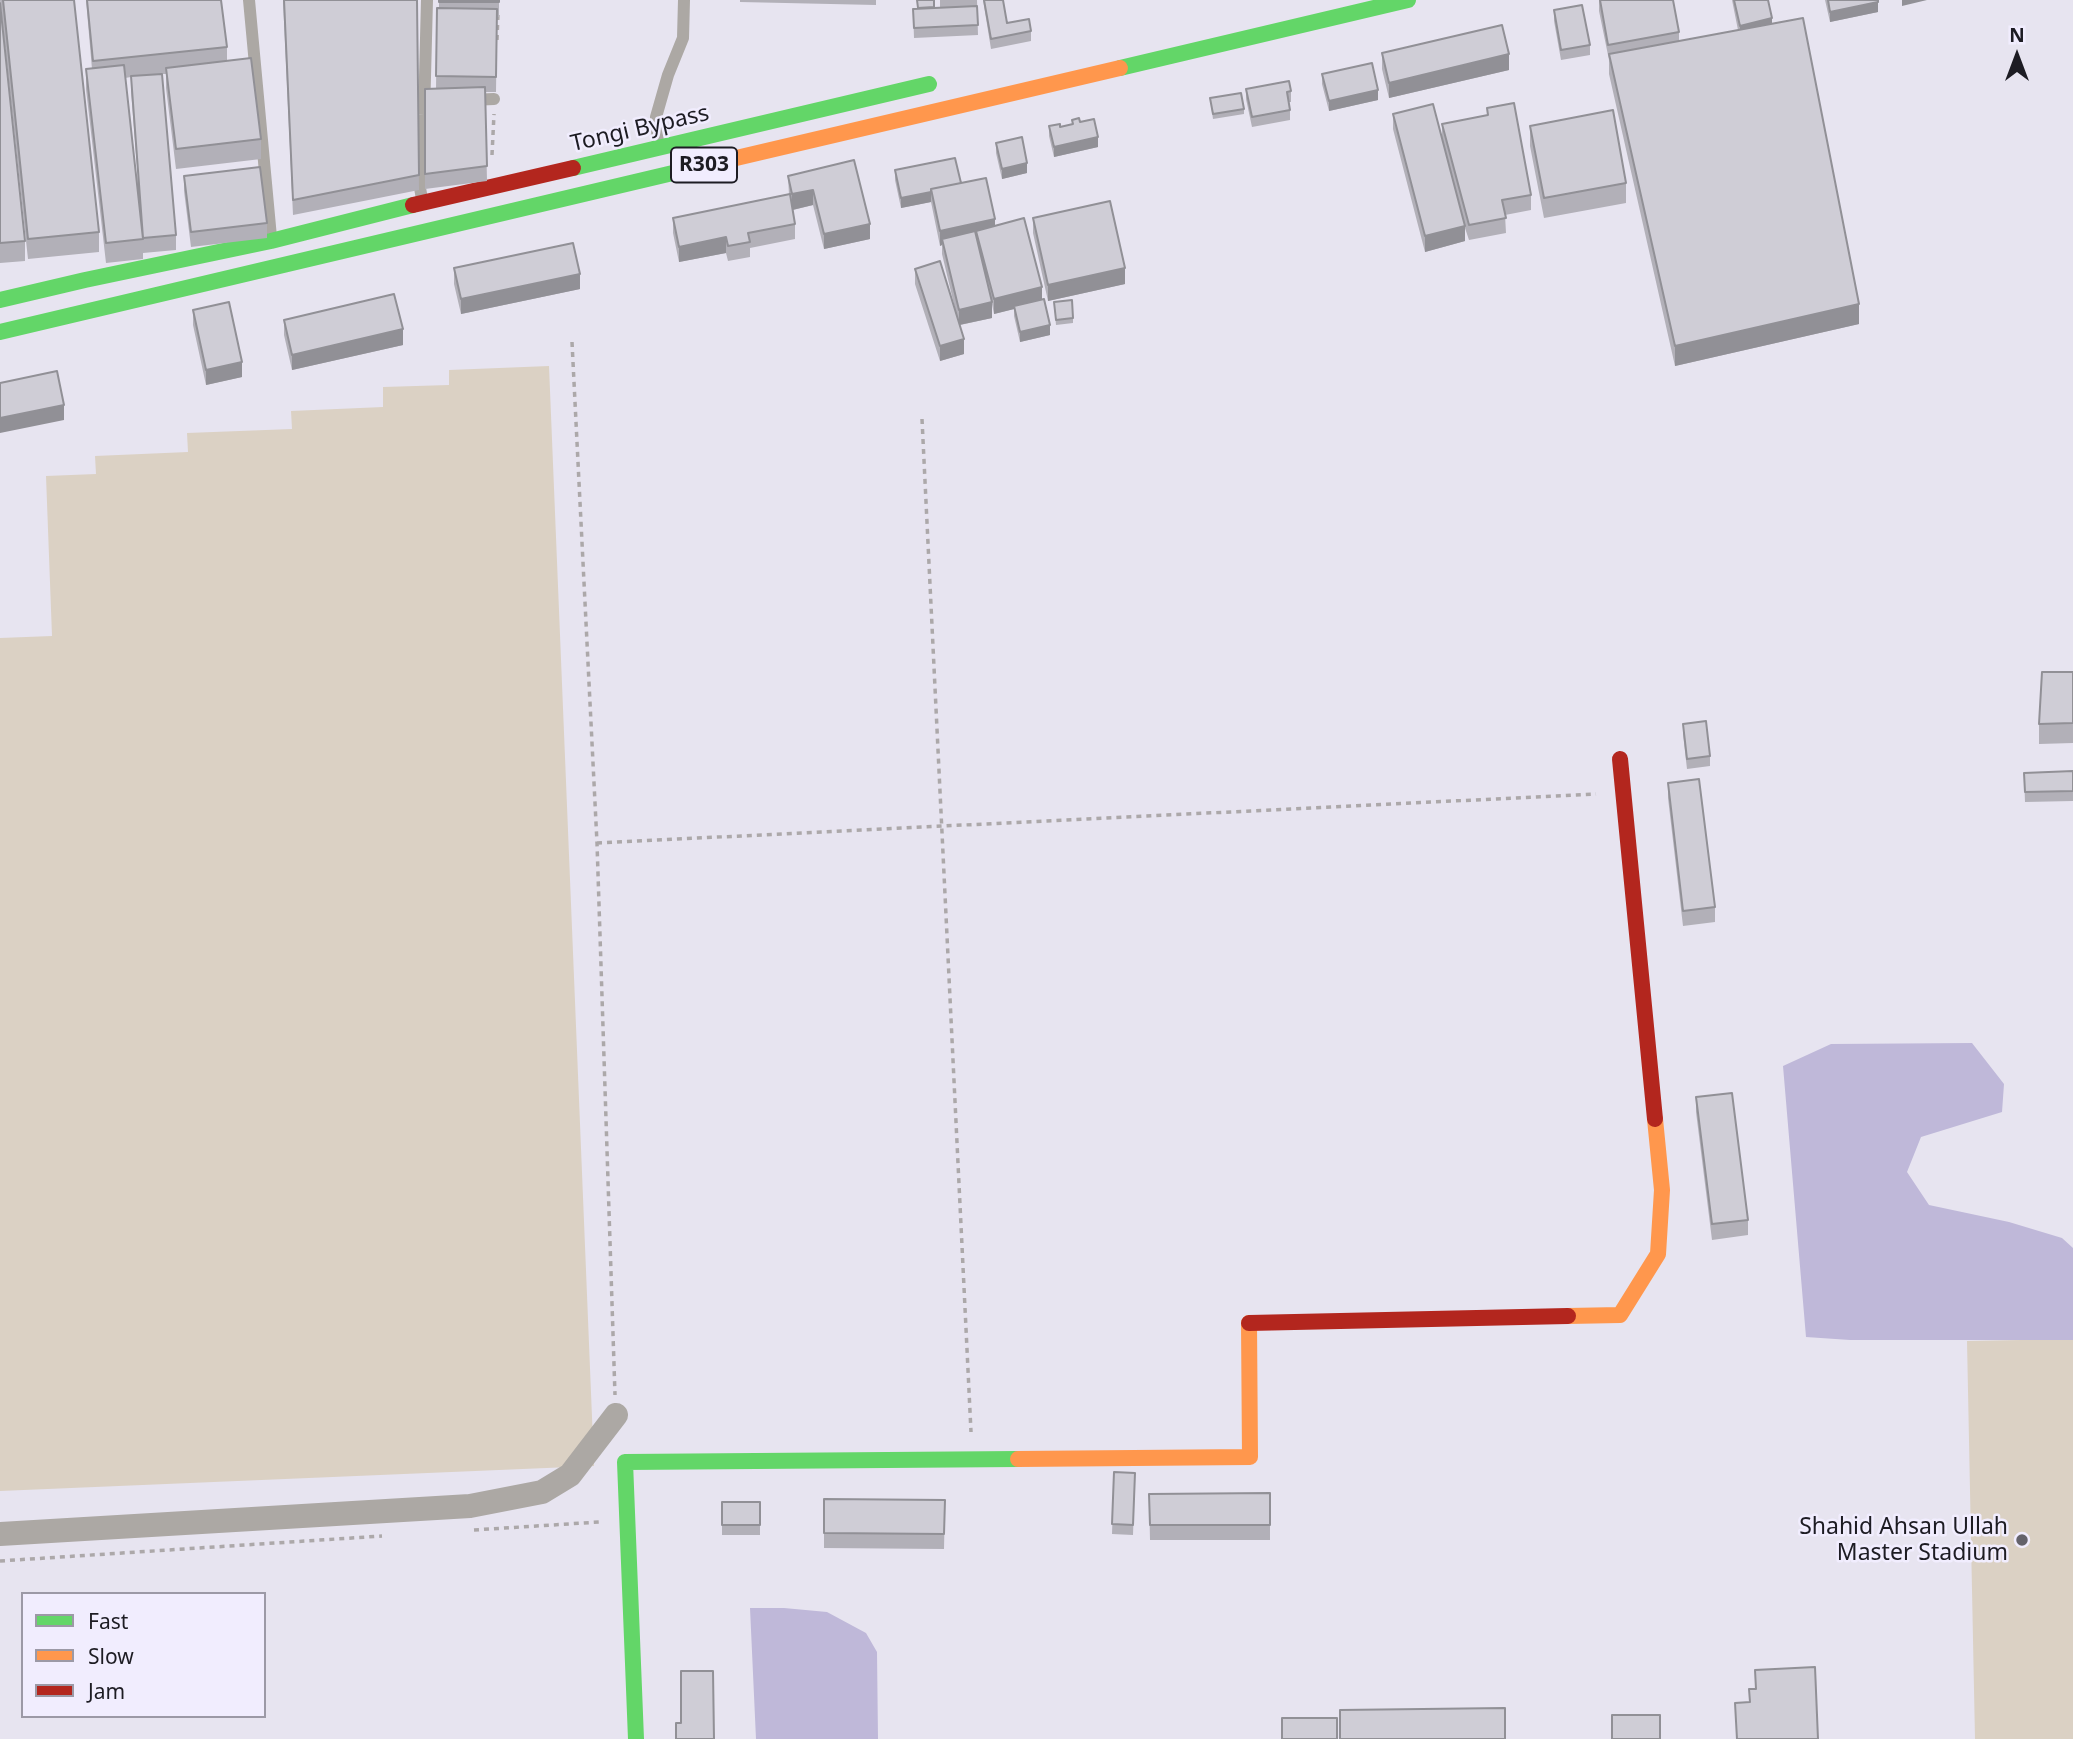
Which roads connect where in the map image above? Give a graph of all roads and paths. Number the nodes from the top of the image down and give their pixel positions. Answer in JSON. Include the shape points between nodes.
{"nodes":[{"id":1,"x":249,"y":0,"type":"edge"},
{"id":2,"x":427,"y":0,"type":"edge"},
{"id":3,"x":684,"y":0,"type":"edge"},
{"id":4,"x":1408,"y":0,"type":"edge"},
{"id":5,"x":940,"y":82,"type":"dead end"},
{"id":6,"x":494,"y":99,"type":"dead end"},
{"id":7,"x":438,"y":100,"type":"edge"},
{"id":8,"x":452,"y":100,"type":"edge"},
{"id":9,"x":424,"y":101,"type":"junction"},
{"id":10,"x":659,"y":148,"type":"junction"},
{"id":11,"x":422,"y":203,"type":"junction"},
{"id":12,"x":271,"y":241,"type":"junction"},
{"id":13,"x":0,"y":300,"type":"edge"},
{"id":14,"x":0,"y":332,"type":"edge"},
{"id":15,"x":572,"y":342,"type":"dead end"},
{"id":16,"x":922,"y":419,"type":"dead end"},
{"id":17,"x":1620,"y":759,"type":"dead end"},
{"id":18,"x":1605,"y":794,"type":"dead end"},
{"id":19,"x":942,"y":826,"type":"junction"},
{"id":20,"x":597,"y":843,"type":"junction"},
{"id":21,"x":616,"y":1415,"type":"junction"},
{"id":22,"x":972,"y":1458,"type":"junction"},
{"id":23,"x":625,"y":1462,"type":"junction"},
{"id":24,"x":629,"y":1520,"type":"junction"},
{"id":25,"x":465,"y":1531,"type":"dead end"},
{"id":26,"x":0,"y":1534,"type":"edge"},
{"id":27,"x":383,"y":1536,"type":"dead end"},
{"id":28,"x":0,"y":1561,"type":"edge"},
{"id":29,"x":636,"y":1739,"type":"edge"}],
"edges":[{"from":1,"to":12,"type":"lane"},
{"from":2,"to":9,"type":"lane","via":[[432,24]]},
{"from":3,"to":10,"type":"lane","via":[[683,38],[656,117]]},
{"from":4,"to":14,"type":"main road","number":"R303"},
{"from":5,"to":10,"type":"main road","name":"Tongi Bypass","number":"R303"},
{"from":6,"to":8,"type":"lane"},
{"from":7,"to":9,"type":"lane"},
{"from":9,"to":11,"type":"lane"},
{"from":10,"to":11,"type":"main road","name":"Tongi Bypass","number":"R303"},
{"from":11,"to":12,"type":"main road","name":"Tongi Bypass","number":"R303"},
{"from":12,"to":13,"type":"main road","name":"Tongi Bypass","number":"R303"},
{"from":15,"to":20,"type":"path"},
{"from":16,"to":19,"type":"path"},
{"from":17,"to":22,"type":"main road","via":[[1662,1190],[1658,1254],[1620,1315],[1249,1323],[1250,1457]]},
{"from":18,"to":19,"type":"path"},
{"from":19,"to":20,"type":"path"},
{"from":19,"to":22,"type":"path"},
{"from":20,"to":21,"type":"path"},
{"from":21,"to":23,"type":"street"},
{"from":21,"to":26,"type":"street","via":[[570,1475],[542,1492],[457,1507]]},
{"from":22,"to":23,"type":"main road"},
{"from":23,"to":24,"type":"main road"},
{"from":24,"to":25,"type":"path"},
{"from":24,"to":29,"type":"main road"},
{"from":27,"to":28,"type":"path"}]}
